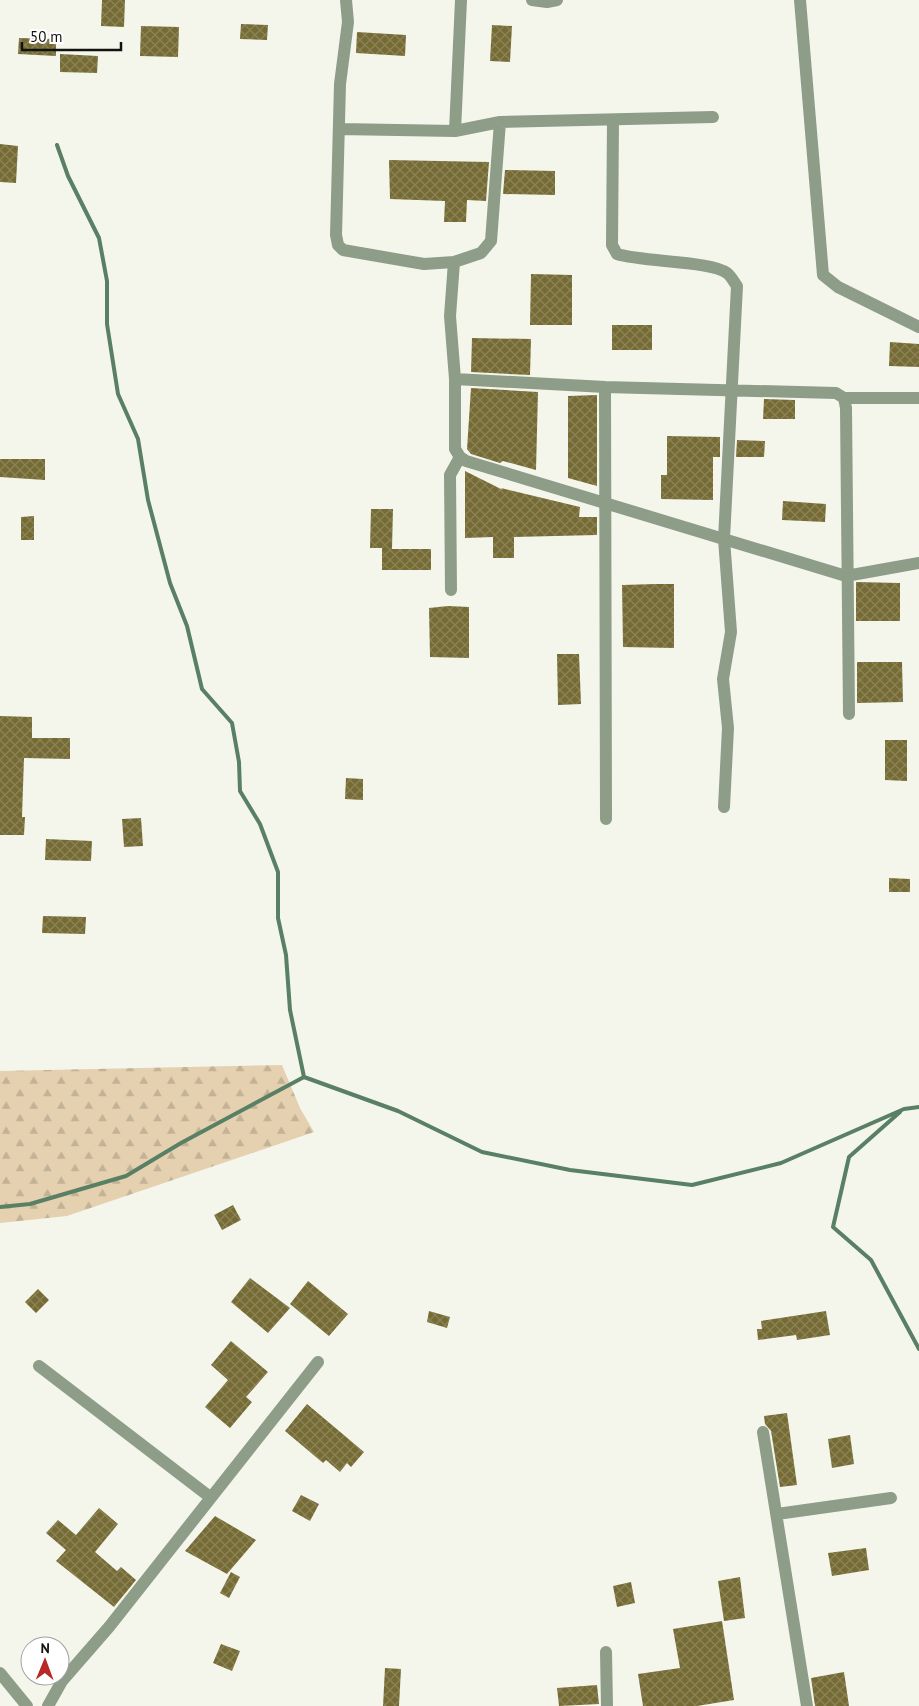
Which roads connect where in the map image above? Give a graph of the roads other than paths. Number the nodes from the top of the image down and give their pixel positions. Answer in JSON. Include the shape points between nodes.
{"nodes":[{"id":1,"x":346,"y":0,"type":"edge"},
{"id":2,"x":461,"y":0,"type":"edge"},
{"id":3,"x":532,"y":0,"type":"edge"},
{"id":4,"x":557,"y":0,"type":"edge"},
{"id":5,"x":800,"y":0,"type":"edge"},
{"id":6,"x":713,"y":117,"type":"dead end"},
{"id":7,"x":613,"y":120,"type":"junction"},
{"id":8,"x":500,"y":122,"type":"junction"},
{"id":9,"x":339,"y":129,"type":"junction"},
{"id":10,"x":455,"y":131,"type":"junction"},
{"id":11,"x":454,"y":262,"type":"junction"},
{"id":12,"x":919,"y":327,"type":"edge"},
{"id":13,"x":455,"y":379,"type":"junction"},
{"id":14,"x":605,"y":387,"type":"junction"},
{"id":15,"x":731,"y":390,"type":"junction"},
{"id":16,"x":844,"y":398,"type":"junction"},
{"id":17,"x":919,"y":398,"type":"edge"},
{"id":18,"x":460,"y":457,"type":"junction"},
{"id":19,"x":605,"y":504,"type":"junction"},
{"id":20,"x":724,"y":539,"type":"junction"},
{"id":21,"x":919,"y":563,"type":"edge"},
{"id":22,"x":846,"y":576,"type":"junction"},
{"id":23,"x":452,"y":590,"type":"dead end"},
{"id":24,"x":849,"y":714,"type":"dead end"},
{"id":25,"x":724,"y":806,"type":"dead end"},
{"id":26,"x":606,"y":819,"type":"dead end"},
{"id":27,"x":318,"y":1362,"type":"dead end"},
{"id":28,"x":39,"y":1366,"type":"dead end"},
{"id":29,"x":763,"y":1432,"type":"dead end"},
{"id":30,"x":210,"y":1497,"type":"junction"},
{"id":31,"x":891,"y":1498,"type":"dead end"},
{"id":32,"x":776,"y":1514,"type":"junction"},
{"id":33,"x":606,"y":1652,"type":"dead end"},
{"id":34,"x":0,"y":1673,"type":"edge"},
{"id":35,"x":27,"y":1706,"type":"edge"},
{"id":36,"x":48,"y":1706,"type":"edge"},
{"id":37,"x":607,"y":1706,"type":"edge"},
{"id":38,"x":808,"y":1706,"type":"edge"}],
"edges":[{"from":1,"to":9,"type":"street","via":[[348,22],[340,84]]},
{"from":2,"to":10,"type":"street"},
{"from":3,"to":4,"type":"street"},
{"from":5,"to":12,"type":"street","via":[[823,275],[838,287]]},
{"from":6,"to":7,"type":"street"},
{"from":7,"to":8,"type":"street"},
{"from":7,"to":15,"type":"street","via":[[612,245],[617,254],[631,258],[715,267],[728,274],[737,286]]},
{"from":8,"to":10,"type":"street"},
{"from":8,"to":11,"type":"street","via":[[491,242],[481,253]]},
{"from":9,"to":10,"type":"street"},
{"from":9,"to":11,"type":"street","via":[[338,245],[343,250],[424,264]]},
{"from":11,"to":13,"type":"street","via":[[450,316]]},
{"from":13,"to":14,"type":"street"},
{"from":13,"to":18,"type":"street","via":[[455,450]]},
{"from":14,"to":15,"type":"street"},
{"from":14,"to":19,"type":"street"},
{"from":15,"to":16,"type":"street","via":[[836,393]]},
{"from":15,"to":20,"type":"street"},
{"from":16,"to":17,"type":"street"},
{"from":16,"to":22,"type":"street"},
{"from":18,"to":19,"type":"street"},
{"from":18,"to":23,"type":"street","via":[[450,475]]},
{"from":19,"to":20,"type":"street"},
{"from":19,"to":26,"type":"street"},
{"from":20,"to":22,"type":"street"},
{"from":20,"to":25,"type":"street","via":[[731,632],[723,679],[728,728]]},
{"from":21,"to":22,"type":"street"},
{"from":22,"to":24,"type":"street"},
{"from":27,"to":30,"type":"street"},
{"from":28,"to":30,"type":"street"},
{"from":29,"to":32,"type":"street"},
{"from":30,"to":36,"type":"street","via":[[109,1627],[62,1681]]},
{"from":31,"to":32,"type":"street"},
{"from":32,"to":38,"type":"street"},
{"from":33,"to":37,"type":"street"},
{"from":34,"to":35,"type":"street"}]}
